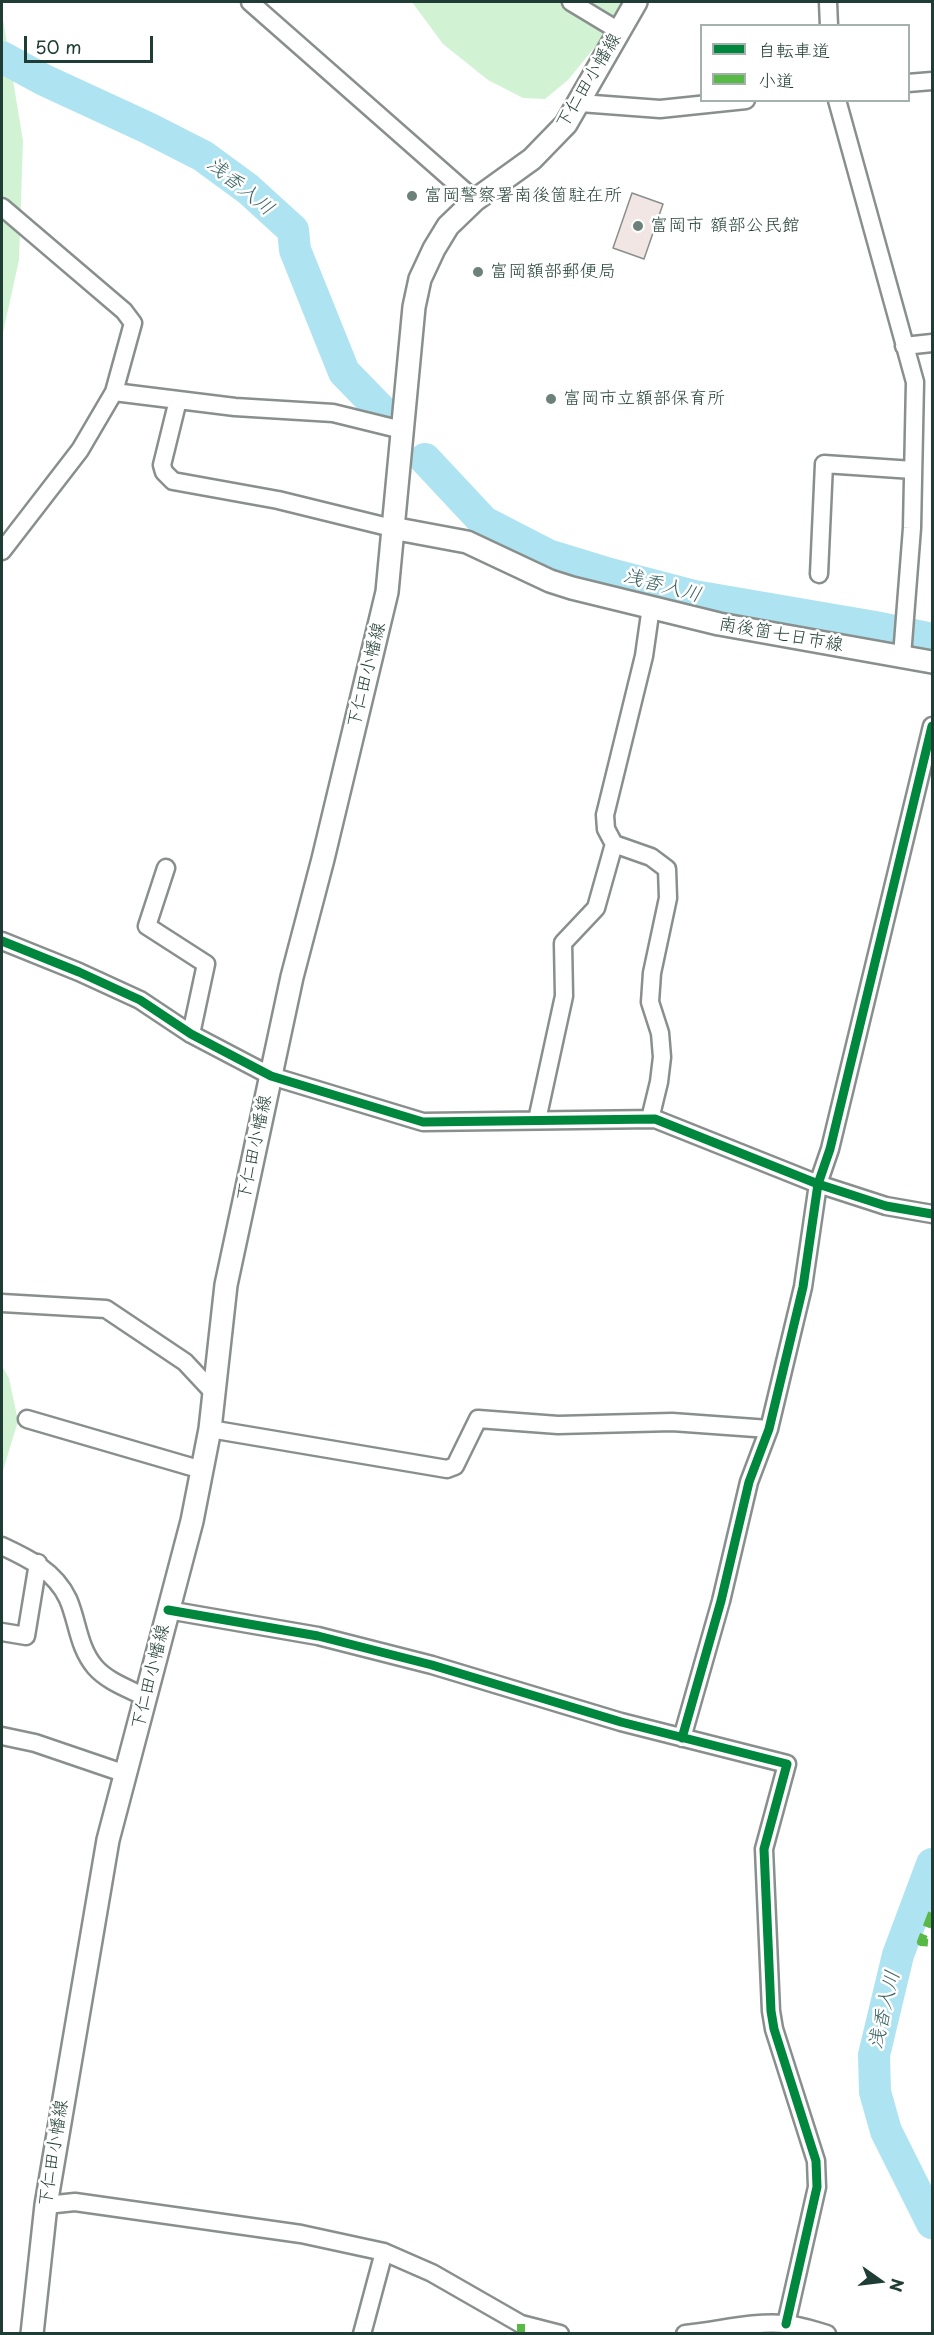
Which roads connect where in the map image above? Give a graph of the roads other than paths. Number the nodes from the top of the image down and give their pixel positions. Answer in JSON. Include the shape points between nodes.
{"nodes":[{"id":1,"x":250,"y":2,"type":"edge"},
{"id":2,"x":571,"y":2,"type":"edge"},
{"id":3,"x":636,"y":2,"type":"edge"},
{"id":4,"x":828,"y":2,"type":"edge"},
{"id":5,"x":830,"y":24,"type":"edge"},
{"id":6,"x":620,"y":31,"type":"junction"},
{"id":7,"x":933,"y":81,"type":"edge"},
{"id":8,"x":910,"y":83,"type":"edge"},
{"id":9,"x":729,"y":102,"type":"edge"},
{"id":10,"x":838,"y":102,"type":"edge"},
{"id":11,"x":580,"y":103,"type":"junction"},
{"id":12,"x":475,"y":200,"type":"junction"},
{"id":13,"x":2,"y":207,"type":"edge"},
{"id":14,"x":933,"y":343,"type":"edge"},
{"id":15,"x":904,"y":346,"type":"junction"},
{"id":16,"x":114,"y":392,"type":"junction"},
{"id":17,"x":178,"y":400,"type":"junction"},
{"id":18,"x":402,"y":430,"type":"junction"},
{"id":19,"x":913,"y":470,"type":"junction"},
{"id":20,"x":392,"y":528,"type":"junction"},
{"id":21,"x":2,"y":551,"type":"edge"},
{"id":22,"x":819,"y":574,"type":"dead end"},
{"id":23,"x":651,"y":607,"type":"junction"},
{"id":24,"x":903,"y":647,"type":"junction"},
{"id":25,"x":933,"y":662,"type":"edge"},
{"id":26,"x":933,"y":726,"type":"edge"},
{"id":27,"x":614,"y":844,"type":"junction"},
{"id":28,"x":166,"y":868,"type":"dead end"},
{"id":29,"x":2,"y":941,"type":"edge"},
{"id":30,"x":191,"y":1034,"type":"junction"},
{"id":31,"x":271,"y":1076,"type":"junction"},
{"id":32,"x":650,"y":1119,"type":"junction"},
{"id":33,"x":537,"y":1120,"type":"junction"},
{"id":34,"x":818,"y":1184,"type":"junction"},
{"id":35,"x":933,"y":1214,"type":"edge"},
{"id":36,"x":2,"y":1303,"type":"edge"},
{"id":37,"x":213,"y":1392,"type":"junction"},
{"id":38,"x":27,"y":1419,"type":"dead end"},
{"id":39,"x":210,"y":1429,"type":"junction"},
{"id":40,"x":769,"y":1429,"type":"junction"},
{"id":41,"x":202,"y":1470,"type":"junction"},
{"id":42,"x":2,"y":1546,"type":"edge"},
{"id":43,"x":38,"y":1563,"type":"junction"},
{"id":44,"x":168,"y":1610,"type":"junction"},
{"id":45,"x":2,"y":1632,"type":"edge"},
{"id":46,"x":147,"y":1698,"type":"junction"},
{"id":47,"x":2,"y":1736,"type":"edge"},
{"id":48,"x":682,"y":1738,"type":"junction"},
{"id":49,"x":126,"y":1774,"type":"junction"},
{"id":50,"x":46,"y":2205,"type":"junction"},
{"id":51,"x":384,"y":2252,"type":"junction"},
{"id":52,"x":786,"y":2324,"type":"junction"},
{"id":53,"x":720,"y":2332,"type":"edge"},
{"id":54,"x":32,"y":2334,"type":"edge"},
{"id":55,"x":362,"y":2334,"type":"edge"},
{"id":56,"x":560,"y":2334,"type":"edge"},
{"id":57,"x":685,"y":2334,"type":"edge"},
{"id":58,"x":827,"y":2334,"type":"edge"}],
"edges":[{"from":1,"to":12,"type":"street"},
{"from":2,"to":6,"type":"street"},
{"from":3,"to":6,"type":"main road","name":"下仁田小幡線"},
{"from":4,"to":5,"type":"street"},
{"from":6,"to":11,"type":"main road","name":"下仁田小幡線"},
{"from":7,"to":8,"type":"street"},
{"from":9,"to":11,"type":"street","via":[[660,110]]},
{"from":10,"to":15,"type":"street"},
{"from":11,"to":12,"type":"main road","name":"下仁田小幡線","via":[[566,124],[532,159]]},
{"from":12,"to":18,"type":"main road","name":"下仁田小幡線","via":[[448,226],[420,279]]},
{"from":13,"to":16,"type":"street","via":[[124,311],[133,323]]},
{"from":14,"to":15,"type":"street"},
{"from":15,"to":19,"type":"street","via":[[915,382]]},
{"from":16,"to":17,"type":"street"},
{"from":16,"to":21,"type":"street","via":[[80,450]]},
{"from":17,"to":18,"type":"street","via":[[333,413]]},
{"from":17,"to":20,"type":"street","via":[[162,465],[173,481],[278,500]]},
{"from":18,"to":20,"type":"main road","name":"下仁田小幡線"},
{"from":19,"to":22,"type":"street","via":[[824,464]]},
{"from":19,"to":24,"type":"street"},
{"from":20,"to":23,"type":"main road","name":"南後箇七日市線","via":[[467,542],[550,581]]},
{"from":20,"to":31,"type":"main road","name":"下仁田小幡線","via":[[387,592],[375,648],[292,976]]},
{"from":23,"to":24,"type":"main road","name":"南後箇七日市線","via":[[719,624]]},
{"from":23,"to":27,"type":"street","via":[[644,656],[605,815],[606,829]]},
{"from":24,"to":25,"type":"main road","name":"南後箇七日市線"},
{"from":26,"to":34,"type":"street","via":[[830,1149]]},
{"from":27,"to":32,"type":"street","via":[[651,857],[667,869],[668,898],[650,1002],[660,1033],[662,1057]]},
{"from":27,"to":33,"type":"street","via":[[596,908],[563,943],[564,996]]},
{"from":28,"to":30,"type":"street","via":[[147,926],[206,964]]},
{"from":29,"to":30,"type":"street","via":[[140,1000]]},
{"from":30,"to":31,"type":"street"},
{"from":31,"to":33,"type":"street","via":[[423,1122]]},
{"from":31,"to":37,"type":"main road","name":"下仁田小幡線","via":[[226,1285]]},
{"from":32,"to":33,"type":"street"},
{"from":32,"to":34,"type":"street"},
{"from":34,"to":35,"type":"street","via":[[886,1206]]},
{"from":34,"to":40,"type":"street","via":[[803,1287]]},
{"from":36,"to":37,"type":"street","via":[[106,1309],[185,1362]]},
{"from":37,"to":39,"type":"main road","name":"下仁田小幡線"},
{"from":38,"to":41,"type":"street"},
{"from":39,"to":40,"type":"street","via":[[447,1469],[455,1466],[478,1419],[558,1425],[672,1422]]},
{"from":39,"to":41,"type":"main road","name":"下仁田小幡線"},
{"from":40,"to":48,"type":"street","via":[[749,1482],[721,1601]]},
{"from":41,"to":44,"type":"main road","name":"下仁田小幡線"},
{"from":42,"to":43,"type":"street"},
{"from":43,"to":45,"type":"street","via":[[26,1636]]},
{"from":43,"to":46,"type":"street","via":[[68,1599],[80,1640],[96,1668]]},
{"from":44,"to":46,"type":"main road","name":"下仁田小幡線"},
{"from":44,"to":48,"type":"street","via":[[318,1636]]},
{"from":46,"to":49,"type":"main road","name":"下仁田小幡線"},
{"from":47,"to":49,"type":"street"},
{"from":48,"to":52,"type":"street","via":[[787,1764],[764,1849],[771,2011],[816,2161],[817,2187]]},
{"from":49,"to":50,"type":"main road","name":"下仁田小幡線","via":[[95,1905]]},
{"from":50,"to":51,"type":"street","via":[[75,2202],[301,2234]]},
{"from":50,"to":54,"type":"main road","name":"下仁田小幡線"},
{"from":51,"to":55,"type":"street"},
{"from":51,"to":56,"type":"street","via":[[432,2273],[520,2324]]},
{"from":52,"to":53,"type":"street","via":[[742,2325]]},
{"from":52,"to":58,"type":"street"},
{"from":53,"to":57,"type":"street"}]}
